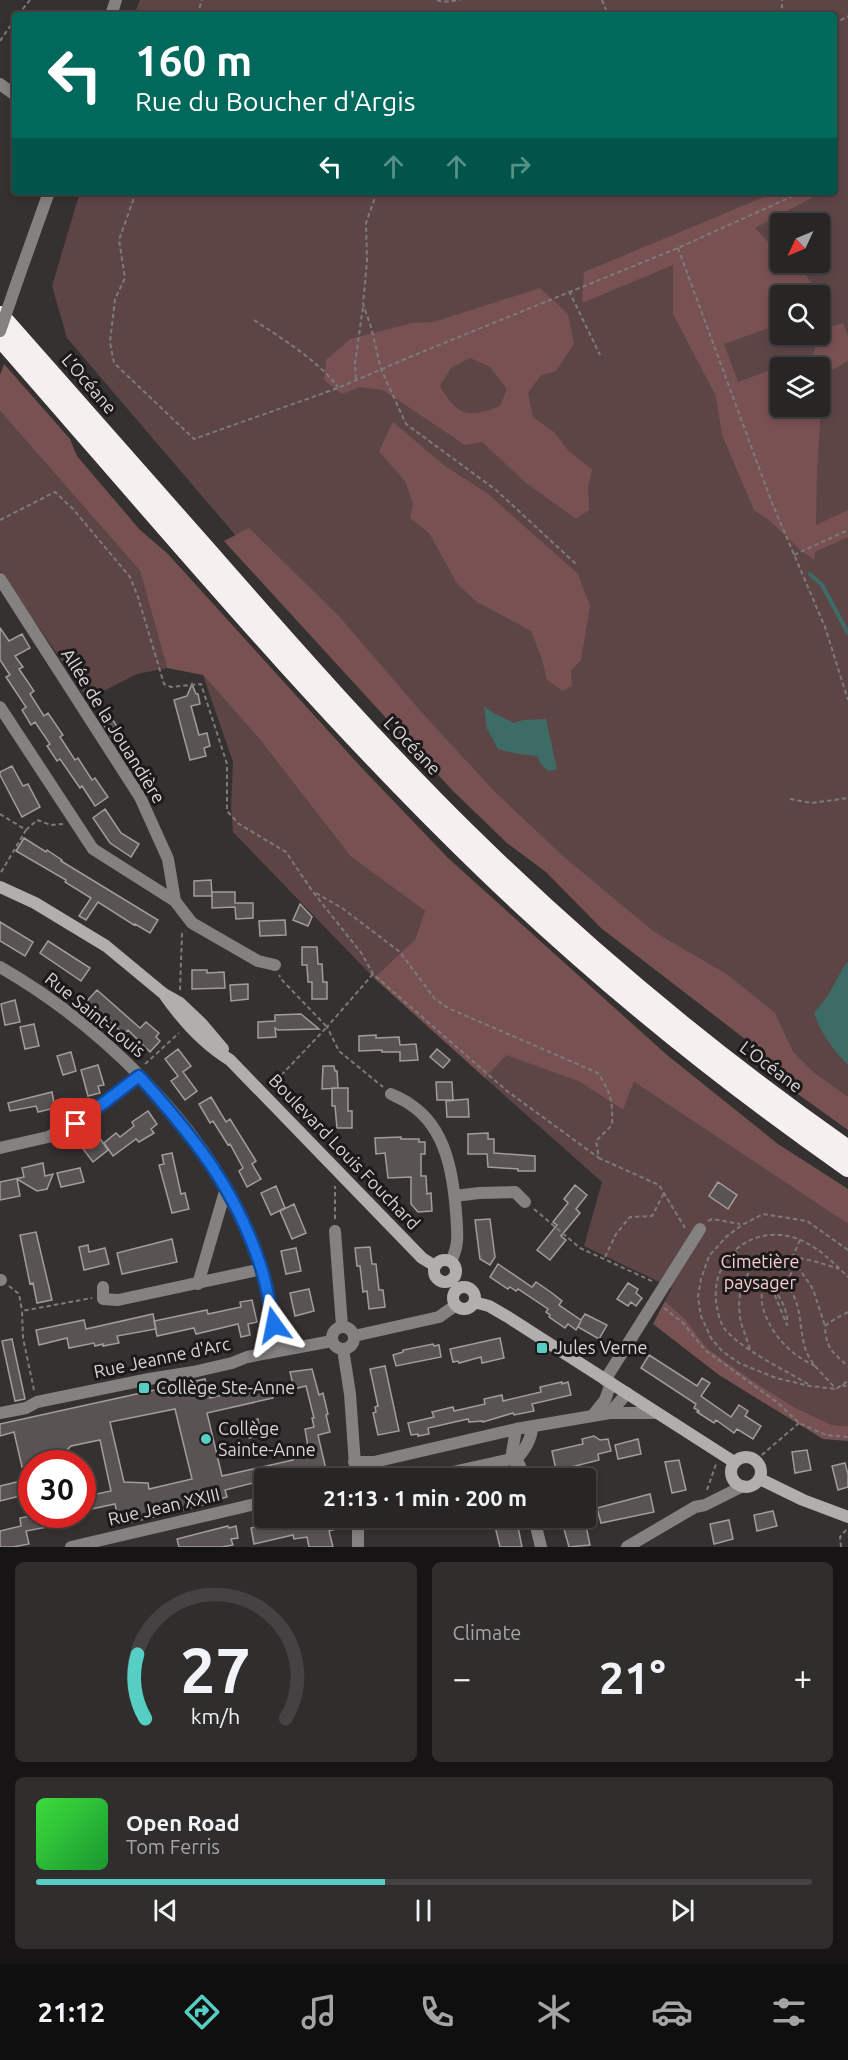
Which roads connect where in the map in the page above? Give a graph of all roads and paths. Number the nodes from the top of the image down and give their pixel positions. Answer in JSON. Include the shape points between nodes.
{"nodes":[{"id":1,"x":30,"y":0,"type":"edge"},
{"id":2,"x":437,"y":0,"type":"edge"},
{"id":3,"x":460,"y":0,"type":"edge"},
{"id":4,"x":20,"y":12,"type":"edge"},
{"id":5,"x":12,"y":23,"type":"edge"},
{"id":6,"x":0,"y":41,"type":"edge"},
{"id":7,"x":47,"y":195,"type":"edge"},
{"id":8,"x":135,"y":195,"type":"edge"},
{"id":9,"x":377,"y":195,"type":"edge"},
{"id":10,"x":795,"y":195,"type":"edge"},
{"id":11,"x":678,"y":248,"type":"junction"},
{"id":12,"x":569,"y":291,"type":"junction"},
{"id":13,"x":363,"y":304,"type":"junction"},
{"id":14,"x":0,"y":315,"type":"edge"},
{"id":15,"x":254,"y":320,"type":"dead end"},
{"id":16,"x":0,"y":331,"type":"edge"},
{"id":17,"x":0,"y":338,"type":"edge"},
{"id":18,"x":600,"y":355,"type":"dead end"},
{"id":19,"x":381,"y":369,"type":"junction"},
{"id":20,"x":356,"y":380,"type":"junction"},
{"id":21,"x":338,"y":387,"type":"junction"},
{"id":22,"x":0,"y":520,"type":"edge"},
{"id":23,"x":848,"y":530,"type":"edge"},
{"id":24,"x":794,"y":555,"type":"junction"},
{"id":25,"x":576,"y":564,"type":"dead end"},
{"id":26,"x":0,"y":579,"type":"edge"},
{"id":27,"x":4,"y":595,"type":"edge"},
{"id":28,"x":848,"y":699,"type":"edge"},
{"id":29,"x":0,"y":707,"type":"edge"},
{"id":30,"x":848,"y":798,"type":"edge"},
{"id":31,"x":790,"y":799,"type":"dead end"},
{"id":32,"x":0,"y":814,"type":"edge"},
{"id":33,"x":76,"y":823,"type":"junction"},
{"id":34,"x":26,"y":830,"type":"junction"},
{"id":35,"x":0,"y":874,"type":"edge"},
{"id":36,"x":0,"y":887,"type":"edge"},
{"id":37,"x":313,"y":891,"type":"junction"},
{"id":38,"x":175,"y":901,"type":"junction"},
{"id":39,"x":192,"y":923,"type":"junction"},
{"id":40,"x":275,"y":965,"type":"joint"},
{"id":41,"x":1,"y":969,"type":"edge"},
{"id":42,"x":373,"y":974,"type":"junction"},
{"id":43,"x":164,"y":993,"type":"junction"},
{"id":44,"x":180,"y":993,"type":"dead end"},
{"id":45,"x":187,"y":1025,"type":"junction"},
{"id":46,"x":327,"y":1027,"type":"junction"},
{"id":47,"x":230,"y":1060,"type":"junction"},
{"id":48,"x":138,"y":1074,"type":"junction"},
{"id":49,"x":271,"y":1086,"type":"dead end"},
{"id":50,"x":391,"y":1094,"type":"joint"},
{"id":51,"x":0,"y":1148,"type":"edge"},
{"id":52,"x":848,"y":1149,"type":"edge"},
{"id":53,"x":599,"y":1158,"type":"junction"},
{"id":54,"x":848,"y":1168,"type":"edge"},
{"id":55,"x":338,"y":1172,"type":"junction"},
{"id":56,"x":226,"y":1188,"type":"junction"},
{"id":57,"x":664,"y":1193,"type":"junction"},
{"id":58,"x":455,"y":1196,"type":"junction"},
{"id":59,"x":525,"y":1202,"type":"joint"},
{"id":60,"x":742,"y":1225,"type":"junction"},
{"id":61,"x":700,"y":1229,"type":"joint"},
{"id":62,"x":335,"y":1231,"type":"joint"},
{"id":63,"x":800,"y":1240,"type":"junction"},
{"id":64,"x":693,"y":1241,"type":"junction"},
{"id":65,"x":848,"y":1250,"type":"edge"},
{"id":66,"x":735,"y":1251,"type":"junction"},
{"id":67,"x":604,"y":1258,"type":"junction"},
{"id":68,"x":792,"y":1258,"type":"junction"},
{"id":69,"x":451,"y":1261,"type":"junction"},
{"id":70,"x":796,"y":1263,"type":"junction"},
{"id":71,"x":435,"y":1266,"type":"junction"},
{"id":72,"x":262,"y":1269,"type":"junction"},
{"id":73,"x":751,"y":1269,"type":"junction"},
{"id":74,"x":842,"y":1270,"type":"junction"},
{"id":75,"x":456,"y":1274,"type":"junction"},
{"id":76,"x":848,"y":1276,"type":"edge"},
{"id":77,"x":0,"y":1280,"type":"edge"},
{"id":78,"x":769,"y":1281,"type":"junction"},
{"id":79,"x":443,"y":1282,"type":"junction"},
{"id":80,"x":786,"y":1283,"type":"junction"},
{"id":81,"x":198,"y":1284,"type":"junction"},
{"id":82,"x":664,"y":1287,"type":"junction"},
{"id":83,"x":466,"y":1288,"type":"junction"},
{"id":84,"x":773,"y":1289,"type":"junction"},
{"id":85,"x":103,"y":1293,"type":"joint"},
{"id":86,"x":454,"y":1301,"type":"junction"},
{"id":87,"x":474,"y":1302,"type":"junction"},
{"id":88,"x":655,"y":1303,"type":"junction"},
{"id":89,"x":22,"y":1311,"type":"junction"},
{"id":90,"x":848,"y":1312,"type":"edge"},
{"id":91,"x":342,"y":1326,"type":"junction"},
{"id":92,"x":825,"y":1326,"type":"junction"},
{"id":93,"x":354,"y":1336,"type":"junction"},
{"id":94,"x":332,"y":1341,"type":"junction"},
{"id":95,"x":343,"y":1349,"type":"junction"},
{"id":96,"x":750,"y":1349,"type":"junction"},
{"id":97,"x":280,"y":1350,"type":"junction"},
{"id":98,"x":815,"y":1366,"type":"junction"},
{"id":99,"x":848,"y":1366,"type":"edge"},
{"id":100,"x":848,"y":1381,"type":"edge"},
{"id":101,"x":608,"y":1382,"type":"junction"},
{"id":102,"x":842,"y":1385,"type":"junction"},
{"id":103,"x":810,"y":1386,"type":"junction"},
{"id":104,"x":848,"y":1387,"type":"edge"},
{"id":105,"x":836,"y":1389,"type":"junction"},
{"id":106,"x":627,"y":1393,"type":"junction"},
{"id":107,"x":37,"y":1402,"type":"junction"},
{"id":108,"x":0,"y":1413,"type":"edge"},
{"id":109,"x":610,"y":1413,"type":"junction"},
{"id":110,"x":657,"y":1413,"type":"junction"},
{"id":111,"x":593,"y":1415,"type":"junction"},
{"id":112,"x":799,"y":1423,"type":"junction"},
{"id":113,"x":532,"y":1426,"type":"junction"},
{"id":114,"x":516,"y":1429,"type":"junction"},
{"id":115,"x":848,"y":1437,"type":"edge"},
{"id":116,"x":720,"y":1454,"type":"junction"},
{"id":117,"x":513,"y":1460,"type":"junction"},
{"id":118,"x":756,"y":1460,"type":"junction"},
{"id":119,"x":354,"y":1462,"type":"junction"},
{"id":120,"x":735,"y":1462,"type":"junction"},
{"id":121,"x":355,"y":1468,"type":"edge"},
{"id":122,"x":475,"y":1468,"type":"edge"},
{"id":123,"x":521,"y":1468,"type":"edge"},
{"id":124,"x":760,"y":1479,"type":"junction"},
{"id":125,"x":743,"y":1486,"type":"junction"},
{"id":126,"x":254,"y":1504,"type":"edge"},
{"id":127,"x":695,"y":1507,"type":"junction"},
{"id":128,"x":847,"y":1520,"type":"edge"},
{"id":129,"x":358,"y":1528,"type":"edge"},
{"id":130,"x":536,"y":1528,"type":"edge"},
{"id":131,"x":71,"y":1547,"type":"edge"},
{"id":132,"x":358,"y":1547,"type":"edge"},
{"id":133,"x":541,"y":1547,"type":"edge"},
{"id":134,"x":627,"y":1547,"type":"edge"},
{"id":135,"x":841,"y":1547,"type":"edge"}],
"edges":[{"from":1,"to":4,"type":"path"},
{"from":2,"to":3,"type":"path"},
{"from":5,"to":6,"type":"path"},
{"from":7,"to":16,"type":"street","bridge":true},
{"from":8,"to":21,"type":"path","via":[[119,240],[125,278],[115,299],[110,342],[114,363],[194,439]]},
{"from":9,"to":13,"type":"path","via":[[366,223]]},
{"from":10,"to":11,"type":"path"},
{"from":11,"to":12,"type":"path"},
{"from":11,"to":24,"type":"path"},
{"from":12,"to":18,"type":"path"},
{"from":12,"to":19,"type":"path"},
{"from":13,"to":19,"type":"path"},
{"from":13,"to":20,"type":"path"},
{"from":14,"to":52,"type":"highway","name":"L’Océane","via":[[321,679],[467,832],[658,1005]]},
{"from":15,"to":21,"type":"path","via":[[299,350]]},
{"from":17,"to":54,"type":"highway","name":"L’Océane","via":[[299,677],[483,870],[672,1036]]},
{"from":19,"to":20,"type":"path"},
{"from":19,"to":25,"type":"path","via":[[406,423],[496,490]]},
{"from":20,"to":21,"type":"path"},
{"from":22,"to":37,"type":"path","via":[[55,492],[73,509],[130,577],[164,684],[201,684],[227,764],[227,811],[239,824],[286,852]]},
{"from":23,"to":24,"type":"path"},
{"from":24,"to":28,"type":"path","via":[[825,627]]},
{"from":26,"to":27,"type":"street","name":"Allée de la Jouandière"},
{"from":27,"to":38,"type":"street","name":"Allée de la Jouandière","via":[[140,797],[168,859]]},
{"from":29,"to":33,"type":"street"},
{"from":30,"to":31,"type":"path","via":[[812,803]]},
{"from":32,"to":34,"type":"path"},
{"from":33,"to":34,"type":"path","via":[[51,825],[37,820]]},
{"from":33,"to":38,"type":"street","via":[[93,849]]},
{"from":34,"to":35,"type":"path"},
{"from":36,"to":43,"type":"main road","name":"Boulevard Louis Fouchard","via":[[35,903],[106,946]]},
{"from":37,"to":42,"type":"path"},
{"from":37,"to":53,"type":"path","via":[[400,952],[435,999],[448,1008],[598,1074],[609,1089],[612,1105],[612,1125],[596,1141]]},
{"from":38,"to":39,"type":"street"},
{"from":39,"to":40,"type":"street","via":[[258,961]]},
{"from":39,"to":44,"type":"path","via":[[182,934]]},
{"from":40,"to":46,"type":"path","via":[[282,980]]},
{"from":41,"to":48,"type":"street","name":"Rue Saint-Louis","via":[[25,981],[90,1030]]},
{"from":42,"to":46,"type":"path"},
{"from":42,"to":53,"type":"path","via":[[507,1091]]},
{"from":43,"to":45,"type":"main road","name":"Boulevard Louis Fouchard"},
{"from":43,"to":47,"type":"main road","name":"Boulevard Louis Fouchard","via":[[201,1023]]},
{"from":45,"to":47,"type":"main road","name":"Boulevard Louis Fouchard"},
{"from":45,"to":48,"type":"path"},
{"from":46,"to":49,"type":"path"},
{"from":46,"to":50,"type":"path","via":[[339,1051]]},
{"from":47,"to":55,"type":"main road","name":"Boulevard Louis Fouchard"},
{"from":48,"to":51,"type":"street","via":[[76,1124],[48,1137]]},
{"from":48,"to":56,"type":"street","name":"Rue Saint-Louis","via":[[195,1141]]},
{"from":50,"to":58,"type":"street","via":[[412,1105],[431,1125],[450,1161]]},
{"from":53,"to":57,"type":"path","via":[[659,1185]]},
{"from":55,"to":62,"type":"path","via":[[334,1191]]},
{"from":55,"to":71,"type":"main road","name":"Boulevard Louis Fouchard","via":[[422,1258]]},
{"from":56,"to":72,"type":"street","name":"Rue Saint-Louis"},
{"from":56,"to":81,"type":"street"},
{"from":57,"to":64,"type":"path"},
{"from":57,"to":67,"type":"path","via":[[652,1216],[630,1217]]},
{"from":58,"to":59,"type":"street","via":[[515,1192]]},
{"from":58,"to":69,"type":"street","via":[[458,1243]]},
{"from":59,"to":67,"type":"path","via":[[580,1248]]},
{"from":60,"to":61,"type":"path","via":[[712,1219]]},
{"from":60,"to":65,"type":"path","via":[[763,1214],[807,1221]]},
{"from":60,"to":103,"type":"path","via":[[709,1256],[700,1279],[701,1316],[722,1352],[739,1363]]},
{"from":61,"to":64,"type":"street"},
{"from":62,"to":91,"type":"street"},
{"from":63,"to":66,"type":"path","via":[[762,1235]]},
{"from":63,"to":68,"type":"path"},
{"from":63,"to":74,"type":"path"},
{"from":64,"to":82,"type":"street"},
{"from":66,"to":73,"type":"path"},
{"from":66,"to":96,"type":"path","via":[[722,1267],[714,1294],[723,1326]]},
{"from":67,"to":82,"type":"path"},
{"from":68,"to":70,"type":"path"},
{"from":68,"to":73,"type":"path","via":[[773,1258]]},
{"from":68,"to":74,"type":"path"},
{"from":69,"to":71,"type":"main road","via":[[444,1260]]},
{"from":69,"to":75,"type":"main road"},
{"from":70,"to":80,"type":"path"},
{"from":70,"to":92,"type":"path","via":[[813,1289]]},
{"from":71,"to":79,"type":"main road","name":"Boulevard Louis Fouchard","via":[[435,1276]]},
{"from":72,"to":81,"type":"street"},
{"from":72,"to":97,"type":"street","name":"Rue Saint-Louis"},
{"from":73,"to":96,"type":"path","via":[[739,1292],[741,1321]]},
{"from":74,"to":76,"type":"path"},
{"from":75,"to":79,"type":"main road","via":[[453,1280]]},
{"from":75,"to":83,"type":"main road"},
{"from":77,"to":89,"type":"path","via":[[19,1294]]},
{"from":78,"to":80,"type":"path","via":[[779,1279]]},
{"from":78,"to":84,"type":"path"},
{"from":78,"to":98,"type":"path","via":[[761,1290],[761,1301],[773,1327],[784,1345]]},
{"from":79,"to":86,"type":"main road","name":"Boulevard Louis Fouchard"},
{"from":80,"to":98,"type":"path","via":[[797,1302],[805,1347]]},
{"from":81,"to":85,"type":"street","via":[[118,1300]]},
{"from":82,"to":88,"type":"street"},
{"from":83,"to":86,"type":"main road","via":[[459,1288]]},
{"from":83,"to":87,"type":"main road","via":[[472,1292]]},
{"from":84,"to":84,"type":"path","via":[[774,1295],[786,1325],[788,1319]]},
{"from":85,"to":89,"type":"path"},
{"from":86,"to":87,"type":"main road","via":[[466,1308]]},
{"from":86,"to":93,"type":"street","via":[[439,1317]]},
{"from":87,"to":101,"type":"main road","via":[[508,1317]]},
{"from":88,"to":101,"type":"street"},
{"from":88,"to":112,"type":"path","via":[[683,1323],[720,1363],[748,1380]]},
{"from":89,"to":107,"type":"path","via":[[23,1338]]},
{"from":90,"to":92,"type":"path"},
{"from":91,"to":93,"type":"street","via":[[352,1330]]},
{"from":91,"to":94,"type":"street","via":[[334,1331]]},
{"from":92,"to":99,"type":"path","via":[[830,1350]]},
{"from":93,"to":95,"type":"street","via":[[351,1346]]},
{"from":94,"to":95,"type":"street"},
{"from":94,"to":97,"type":"street","name":"Rue Jeanne d'Arc"},
{"from":95,"to":119,"type":"street"},
{"from":96,"to":103,"type":"path"},
{"from":97,"to":107,"type":"street","name":"Rue Jeanne d'Arc","via":[[193,1372]]},
{"from":98,"to":105,"type":"path"},
{"from":100,"to":102,"type":"path"},
{"from":101,"to":106,"type":"main road"},
{"from":101,"to":111,"type":"street","via":[[603,1405]]},
{"from":102,"to":104,"type":"path"},
{"from":102,"to":105,"type":"path"},
{"from":103,"to":105,"type":"path"},
{"from":106,"to":109,"type":"street"},
{"from":106,"to":110,"type":"main road"},
{"from":107,"to":108,"type":"street","name":"Rue Jeanne d'Arc"},
{"from":109,"to":110,"type":"street"},
{"from":109,"to":111,"type":"street"},
{"from":110,"to":116,"type":"main road"},
{"from":111,"to":113,"type":"street"},
{"from":112,"to":115,"type":"path","via":[[825,1435]]},
{"from":112,"to":118,"type":"path"},
{"from":113,"to":114,"type":"street"},
{"from":113,"to":117,"type":"street","via":[[532,1436]]},
{"from":114,"to":117,"type":"street"},
{"from":114,"to":119,"type":"street","via":[[374,1462]]},
{"from":116,"to":120,"type":"main road"},
{"from":116,"to":127,"type":"path","via":[[707,1492]]},
{"from":117,"to":122,"type":"street"},
{"from":117,"to":123,"type":"street"},
{"from":118,"to":120,"type":"main road","via":[[747,1456]]},
{"from":118,"to":124,"type":"main road","via":[[761,1468]]},
{"from":119,"to":121,"type":"street"},
{"from":120,"to":125,"type":"main road","via":[[732,1477]]},
{"from":124,"to":125,"type":"main road"},
{"from":124,"to":128,"type":"main road"},
{"from":125,"to":127,"type":"street"},
{"from":126,"to":131,"type":"street","name":"Rue Jean XXIII"},
{"from":127,"to":134,"type":"street"},
{"from":128,"to":135,"type":"path","via":[[840,1537]]},
{"from":129,"to":132,"type":"street"},
{"from":130,"to":133,"type":"street"}]}
